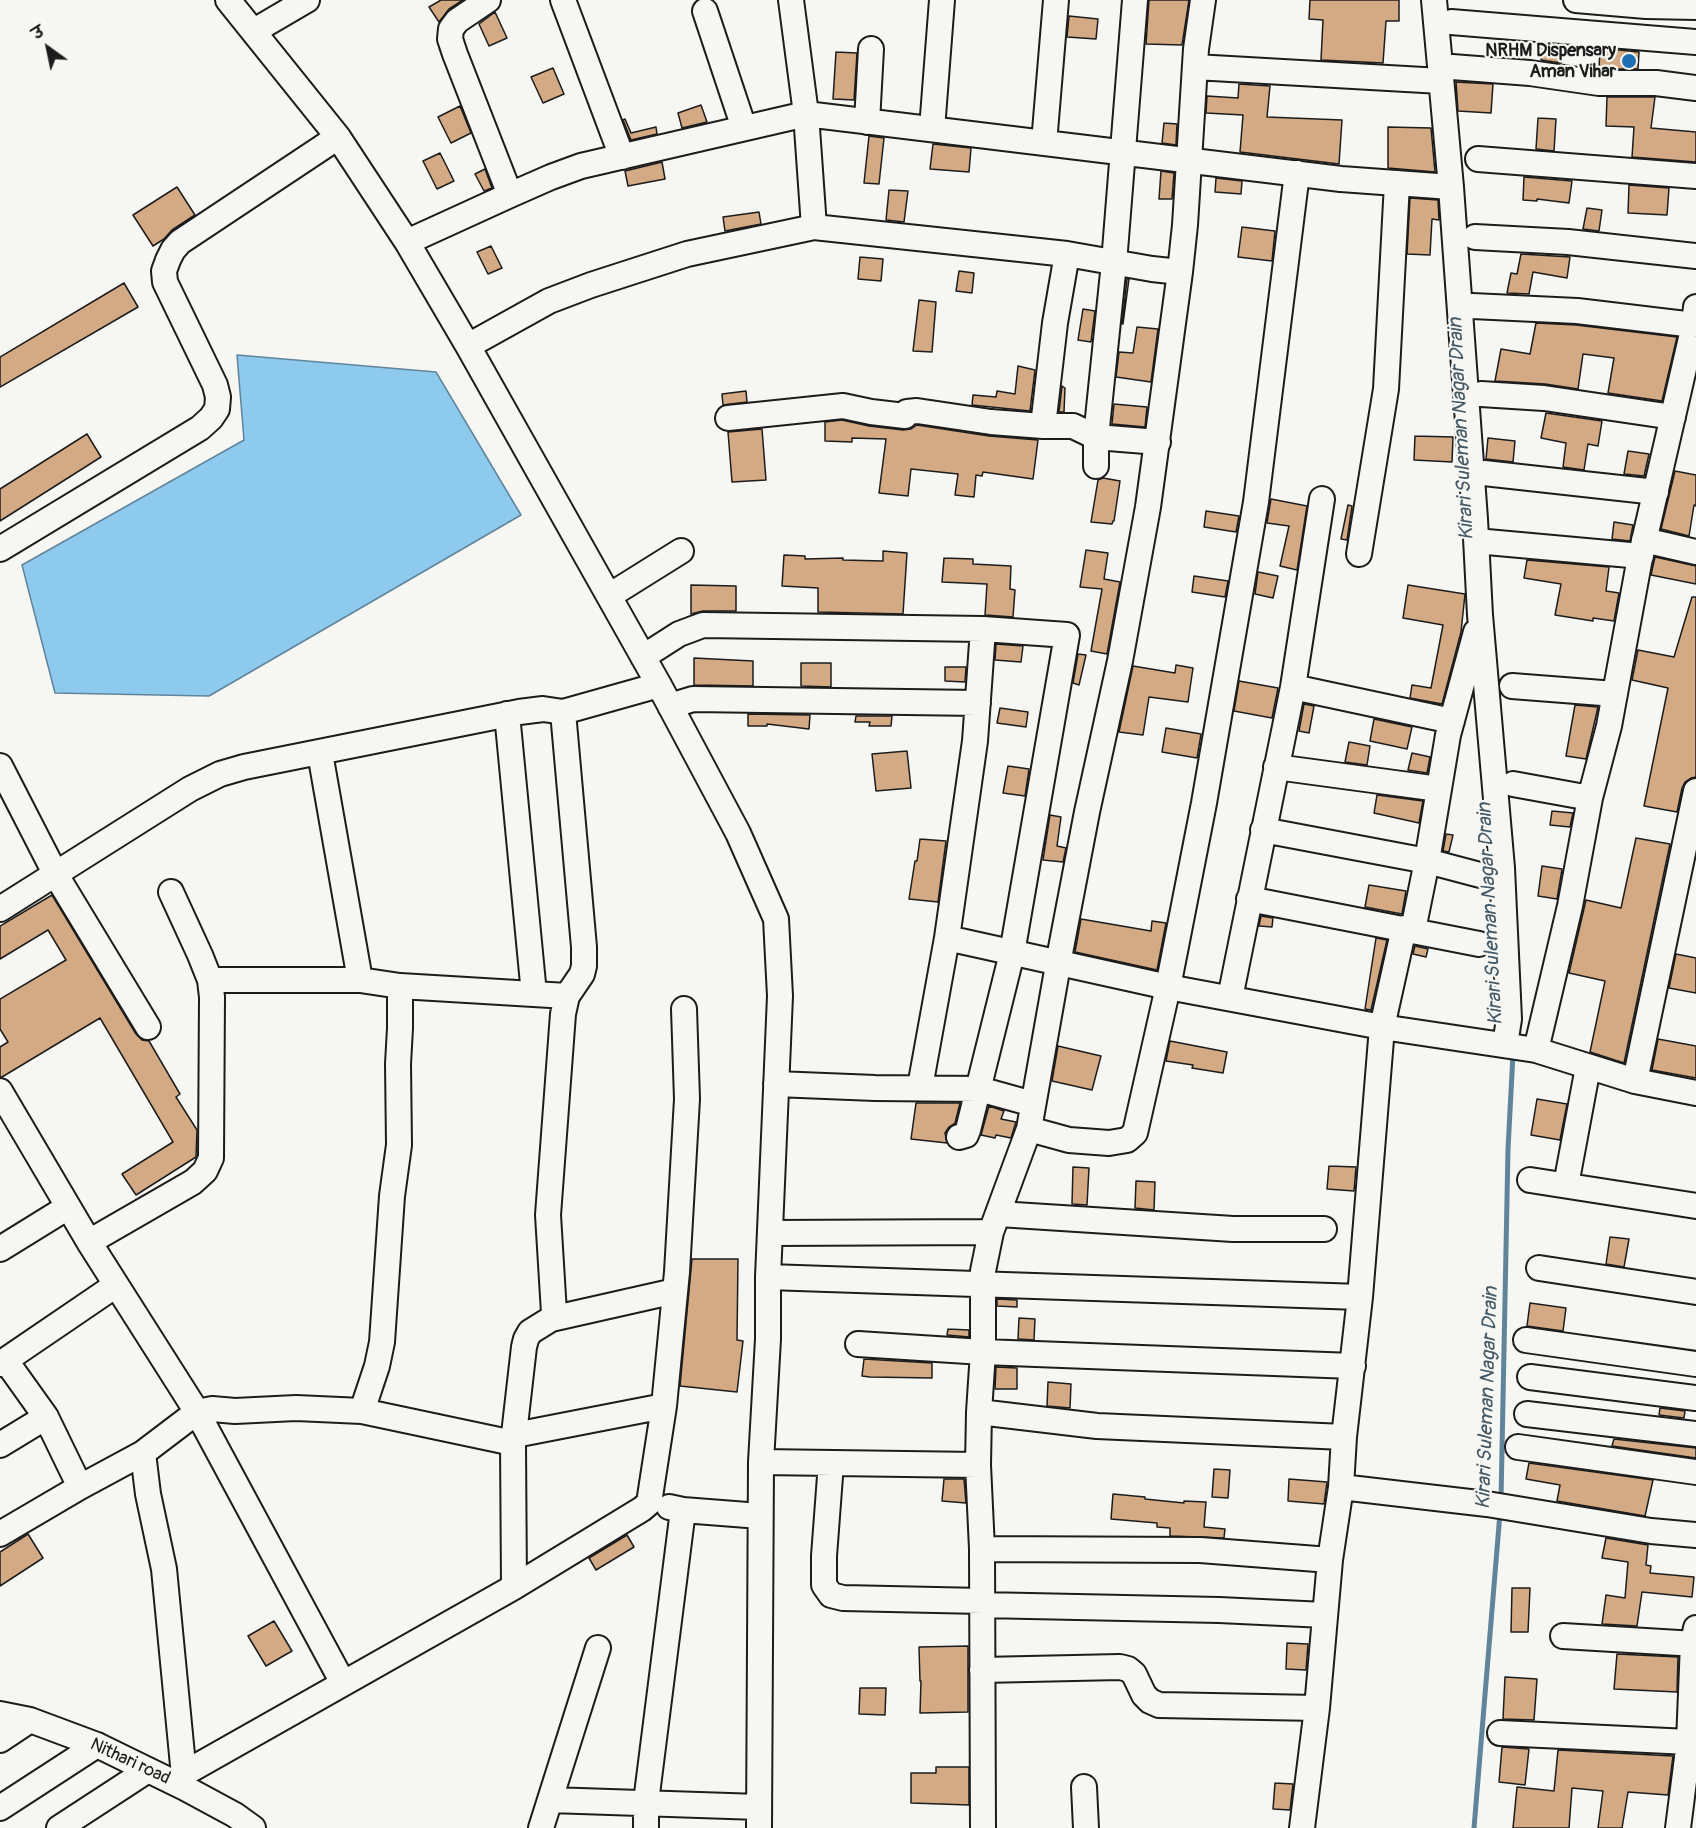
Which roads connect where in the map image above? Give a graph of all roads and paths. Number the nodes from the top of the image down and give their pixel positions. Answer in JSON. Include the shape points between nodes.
{"nodes":[{"id":1,"x":228,"y":0,"type":"edge"},
{"id":2,"x":307,"y":0,"type":"edge"},
{"id":3,"x":488,"y":0,"type":"edge"},
{"id":4,"x":563,"y":0,"type":"edge"},
{"id":5,"x":791,"y":0,"type":"edge"},
{"id":6,"x":942,"y":0,"type":"edge"},
{"id":7,"x":1056,"y":0,"type":"edge"},
{"id":8,"x":1135,"y":0,"type":"edge"},
{"id":9,"x":1203,"y":0,"type":"edge"},
{"id":10,"x":1434,"y":0,"type":"edge"},
{"id":11,"x":1576,"y":0,"type":"edge"},
{"id":12,"x":1696,"y":7,"type":"edge"},
{"id":13,"x":705,"y":11,"type":"dead end"},
{"id":14,"x":1451,"y":22,"type":"dead end"},
{"id":15,"x":254,"y":31,"type":"junction"},
{"id":16,"x":1696,"y":42,"type":"edge"},
{"id":17,"x":871,"y":49,"type":"dead end"},
{"id":18,"x":1195,"y":67,"type":"junction"},
{"id":19,"x":1446,"y":74,"type":"junction"},
{"id":20,"x":1696,"y":88,"type":"edge"},
{"id":21,"x":806,"y":114,"type":"junction"},
{"id":22,"x":867,"y":122,"type":"junction"},
{"id":23,"x":744,"y":128,"type":"junction"},
{"id":24,"x":933,"y":129,"type":"junction"},
{"id":25,"x":338,"y":137,"type":"junction"},
{"id":26,"x":1044,"y":143,"type":"junction"},
{"id":27,"x":1124,"y":153,"type":"junction"},
{"id":28,"x":622,"y":157,"type":"junction"},
{"id":29,"x":1478,"y":159,"type":"dead end"},
{"id":30,"x":1189,"y":160,"type":"junction"},
{"id":31,"x":1297,"y":173,"type":"junction"},
{"id":32,"x":1696,"y":176,"type":"edge"},
{"id":33,"x":1397,"y":183,"type":"junction"},
{"id":34,"x":1451,"y":187,"type":"junction"},
{"id":35,"x":510,"y":195,"type":"junction"},
{"id":36,"x":814,"y":227,"type":"junction"},
{"id":37,"x":1475,"y":237,"type":"dead end"},
{"id":38,"x":407,"y":242,"type":"junction"},
{"id":39,"x":1067,"y":254,"type":"junction"},
{"id":40,"x":1696,"y":256,"type":"edge"},
{"id":41,"x":1114,"y":262,"type":"junction"},
{"id":42,"x":1180,"y":272,"type":"junction"},
{"id":43,"x":1472,"y":306,"type":"dead end"},
{"id":44,"x":1695,"y":316,"type":"edge"},
{"id":45,"x":468,"y":346,"type":"junction"},
{"id":46,"x":1481,"y":394,"type":"dead end"},
{"id":47,"x":1673,"y":417,"type":"junction"},
{"id":48,"x":728,"y":418,"type":"dead end"},
{"id":49,"x":1043,"y":426,"type":"junction"},
{"id":50,"x":1096,"y":437,"type":"junction"},
{"id":51,"x":1158,"y":442,"type":"junction"},
{"id":52,"x":1096,"y":466,"type":"dead end"},
{"id":53,"x":1484,"y":473,"type":"dead end"},
{"id":54,"x":1656,"y":492,"type":"junction"},
{"id":55,"x":1322,"y":499,"type":"dead end"},
{"id":56,"x":1488,"y":542,"type":"dead end"},
{"id":57,"x":1643,"y":548,"type":"junction"},
{"id":58,"x":0,"y":549,"type":"edge"},
{"id":59,"x":681,"y":551,"type":"dead end"},
{"id":60,"x":1696,"y":552,"type":"edge"},
{"id":61,"x":1359,"y":554,"type":"dead end"},
{"id":62,"x":609,"y":596,"type":"junction"},
{"id":63,"x":1480,"y":615,"type":"junction"},
{"id":64,"x":983,"y":629,"type":"junction"},
{"id":65,"x":643,"y":657,"type":"junction"},
{"id":66,"x":659,"y":685,"type":"junction"},
{"id":67,"x":1512,"y":686,"type":"dead end"},
{"id":68,"x":1293,"y":687,"type":"junction"},
{"id":69,"x":1615,"y":694,"type":"junction"},
{"id":70,"x":978,"y":703,"type":"junction"},
{"id":71,"x":670,"y":706,"type":"junction"},
{"id":72,"x":563,"y":712,"type":"junction"},
{"id":73,"x":507,"y":714,"type":"junction"},
{"id":74,"x":1452,"y":721,"type":"junction"},
{"id":75,"x":320,"y":753,"type":"junction"},
{"id":76,"x":0,"y":766,"type":"edge"},
{"id":77,"x":1276,"y":767,"type":"junction"},
{"id":78,"x":1513,"y":784,"type":"dead end"},
{"id":79,"x":1439,"y":789,"type":"junction"},
{"id":80,"x":1696,"y":791,"type":"edge"},
{"id":81,"x":8,"y":797,"type":"edge"},
{"id":82,"x":1590,"y":798,"type":"junction"},
{"id":83,"x":1263,"y":830,"type":"junction"},
{"id":84,"x":1427,"y":861,"type":"junction"},
{"id":85,"x":56,"y":875,"type":"junction"},
{"id":86,"x":1480,"y":875,"type":"dead end"},
{"id":87,"x":171,"y":892,"type":"dead end"},
{"id":88,"x":1249,"y":898,"type":"junction"},
{"id":89,"x":0,"y":909,"type":"edge"},
{"id":90,"x":1408,"y":929,"type":"junction"},
{"id":91,"x":947,"y":938,"type":"junction"},
{"id":92,"x":1479,"y":944,"type":"dead end"},
{"id":93,"x":1012,"y":953,"type":"junction"},
{"id":94,"x":1059,"y":964,"type":"junction"},
{"id":95,"x":210,"y":980,"type":"junction"},
{"id":96,"x":360,"y":981,"type":"junction"},
{"id":97,"x":400,"y":986,"type":"junction"},
{"id":98,"x":1168,"y":987,"type":"junction"},
{"id":99,"x":534,"y":994,"type":"junction"},
{"id":100,"x":567,"y":996,"type":"junction"},
{"id":101,"x":1230,"y":998,"type":"junction"},
{"id":102,"x":684,"y":1009,"type":"dead end"},
{"id":103,"x":148,"y":1027,"type":"dead end"},
{"id":104,"x":1382,"y":1027,"type":"junction"},
{"id":105,"x":1517,"y":1047,"type":"junction"},
{"id":106,"x":1588,"y":1067,"type":"junction"},
{"id":107,"x":1635,"y":1081,"type":"junction"},
{"id":108,"x":776,"y":1084,"type":"junction"},
{"id":109,"x":920,"y":1087,"type":"junction"},
{"id":110,"x":979,"y":1089,"type":"junction"},
{"id":111,"x":1696,"y":1093,"type":"edge"},
{"id":112,"x":1033,"y":1104,"type":"junction"},
{"id":113,"x":4,"y":1107,"type":"edge"},
{"id":114,"x":1029,"y":1130,"type":"junction"},
{"id":115,"x":959,"y":1137,"type":"dead end"},
{"id":116,"x":1530,"y":1180,"type":"dead end"},
{"id":117,"x":1566,"y":1185,"type":"junction"},
{"id":118,"x":1696,"y":1206,"type":"edge"},
{"id":119,"x":68,"y":1207,"type":"junction"},
{"id":120,"x":995,"y":1223,"type":"junction"},
{"id":121,"x":1324,"y":1229,"type":"dead end"},
{"id":122,"x":770,"y":1233,"type":"junction"},
{"id":123,"x":89,"y":1242,"type":"junction"},
{"id":124,"x":0,"y":1249,"type":"edge"},
{"id":125,"x":1539,"y":1268,"type":"dead end"},
{"id":126,"x":768,"y":1277,"type":"junction"},
{"id":127,"x":984,"y":1284,"type":"junction"},
{"id":128,"x":116,"y":1285,"type":"junction"},
{"id":129,"x":675,"y":1292,"type":"junction"},
{"id":130,"x":1696,"y":1292,"type":"edge"},
{"id":131,"x":1360,"y":1297,"type":"junction"},
{"id":132,"x":551,"y":1319,"type":"junction"},
{"id":133,"x":1526,"y":1340,"type":"dead end"},
{"id":134,"x":858,"y":1344,"type":"dead end"},
{"id":135,"x":983,"y":1352,"type":"junction"},
{"id":136,"x":3,"y":1362,"type":"edge"},
{"id":137,"x":1696,"y":1364,"type":"edge"},
{"id":138,"x":1353,"y":1366,"type":"junction"},
{"id":139,"x":1530,"y":1377,"type":"dead end"},
{"id":140,"x":1696,"y":1398,"type":"edge"},
{"id":141,"x":664,"y":1406,"type":"junction"},
{"id":142,"x":362,"y":1411,"type":"junction"},
{"id":143,"x":197,"y":1412,"type":"junction"},
{"id":144,"x":979,"y":1412,"type":"junction"},
{"id":145,"x":1527,"y":1414,"type":"dead end"},
{"id":146,"x":46,"y":1417,"type":"junction"},
{"id":147,"x":1696,"y":1434,"type":"edge"},
{"id":148,"x":1344,"y":1437,"type":"junction"},
{"id":149,"x":514,"y":1439,"type":"junction"},
{"id":150,"x":0,"y":1445,"type":"edge"},
{"id":151,"x":1518,"y":1447,"type":"dead end"},
{"id":152,"x":143,"y":1453,"type":"junction"},
{"id":153,"x":761,"y":1462,"type":"junction"},
{"id":154,"x":831,"y":1463,"type":"junction"},
{"id":155,"x":978,"y":1465,"type":"junction"},
{"id":156,"x":1696,"y":1472,"type":"edge"},
{"id":157,"x":80,"y":1487,"type":"junction"},
{"id":158,"x":1341,"y":1487,"type":"junction"},
{"id":159,"x":649,"y":1503,"type":"junction"},
{"id":160,"x":683,"y":1510,"type":"junction"},
{"id":161,"x":760,"y":1516,"type":"junction"},
{"id":162,"x":0,"y":1534,"type":"edge"},
{"id":163,"x":1696,"y":1535,"type":"edge"},
{"id":164,"x":982,"y":1549,"type":"junction"},
{"id":165,"x":1330,"y":1560,"type":"junction"},
{"id":166,"x":513,"y":1587,"type":"junction"},
{"id":167,"x":982,"y":1603,"type":"junction"},
{"id":168,"x":1325,"y":1615,"type":"junction"},
{"id":169,"x":1563,"y":1636,"type":"dead end"},
{"id":170,"x":1695,"y":1638,"type":"edge"},
{"id":171,"x":598,"y":1648,"type":"dead end"},
{"id":172,"x":982,"y":1670,"type":"junction"},
{"id":173,"x":343,"y":1683,"type":"junction"},
{"id":174,"x":1317,"y":1708,"type":"junction"},
{"id":175,"x":0,"y":1713,"type":"edge"},
{"id":176,"x":30,"y":1719,"type":"junction"},
{"id":177,"x":1500,"y":1733,"type":"dead end"},
{"id":178,"x":0,"y":1740,"type":"edge"},
{"id":179,"x":1689,"y":1742,"type":"junction"},
{"id":180,"x":97,"y":1745,"type":"junction"},
{"id":181,"x":148,"y":1770,"type":"junction"},
{"id":182,"x":185,"y":1781,"type":"junction"},
{"id":183,"x":1084,"y":1786,"type":"dead end"},
{"id":184,"x":550,"y":1800,"type":"junction"},
{"id":185,"x":646,"y":1802,"type":"junction"},
{"id":186,"x":0,"y":1808,"type":"edge"},
{"id":187,"x":759,"y":1818,"type":"edge"},
{"id":188,"x":234,"y":1824,"type":"edge"},
{"id":189,"x":59,"y":1828,"type":"edge"},
{"id":190,"x":542,"y":1828,"type":"edge"},
{"id":191,"x":646,"y":1828,"type":"edge"},
{"id":192,"x":982,"y":1828,"type":"edge"},
{"id":193,"x":1086,"y":1828,"type":"edge"},
{"id":194,"x":1302,"y":1828,"type":"edge"},
{"id":195,"x":1678,"y":1828,"type":"edge"}],
"edges":[{"from":1,"to":15,"type":"street"},
{"from":2,"to":15,"type":"street"},
{"from":3,"to":35,"type":"street","via":[[457,21],[450,39]]},
{"from":4,"to":28,"type":"street"},
{"from":5,"to":21,"type":"street"},
{"from":6,"to":24,"type":"street"},
{"from":7,"to":26,"type":"street"},
{"from":8,"to":27,"type":"street"},
{"from":9,"to":18,"type":"street"},
{"from":10,"to":19,"type":"street"},
{"from":11,"to":12,"type":"street"},
{"from":13,"to":23,"type":"street"},
{"from":14,"to":16,"type":"street"},
{"from":15,"to":25,"type":"street"},
{"from":17,"to":22,"type":"street"},
{"from":18,"to":19,"type":"street"},
{"from":18,"to":30,"type":"street"},
{"from":19,"to":20,"type":"street","via":[[1530,73]]},
{"from":19,"to":34,"type":"street"},
{"from":21,"to":22,"type":"street"},
{"from":21,"to":23,"type":"street"},
{"from":21,"to":36,"type":"street"},
{"from":22,"to":24,"type":"street"},
{"from":23,"to":28,"type":"street"},
{"from":24,"to":26,"type":"street"},
{"from":25,"to":38,"type":"street"},
{"from":25,"to":58,"type":"street","via":[[180,242],[168,260],[165,282],[215,385],[217,409],[211,418]]},
{"from":26,"to":27,"type":"street"},
{"from":27,"to":30,"type":"street"},
{"from":27,"to":41,"type":"street"},
{"from":28,"to":35,"type":"street","via":[[571,170]]},
{"from":29,"to":32,"type":"street"},
{"from":30,"to":31,"type":"street"},
{"from":30,"to":42,"type":"street"},
{"from":31,"to":33,"type":"street"},
{"from":31,"to":98,"type":"street","via":[[1256,502]]},
{"from":33,"to":34,"type":"street"},
{"from":33,"to":61,"type":"street","via":[[1386,389]]},
{"from":34,"to":63,"type":"street"},
{"from":35,"to":38,"type":"street"},
{"from":36,"to":39,"type":"street"},
{"from":36,"to":45,"type":"street","via":[[687,255],[591,285],[549,302]]},
{"from":37,"to":40,"type":"street"},
{"from":38,"to":45,"type":"street"},
{"from":39,"to":41,"type":"street"},
{"from":39,"to":49,"type":"street"},
{"from":41,"to":42,"type":"street"},
{"from":41,"to":50,"type":"street"},
{"from":42,"to":51,"type":"street"},
{"from":43,"to":44,"type":"street"},
{"from":44,"to":47,"type":"street"},
{"from":45,"to":62,"type":"street"},
{"from":46,"to":47,"type":"street","via":[[1544,398]]},
{"from":47,"to":54,"type":"street"},
{"from":48,"to":49,"type":"street","via":[[843,406],[904,416],[917,411]]},
{"from":49,"to":50,"type":"street","via":[[1073,426]]},
{"from":50,"to":51,"type":"street"},
{"from":50,"to":52,"type":"street"},
{"from":51,"to":94,"type":"street","via":[[1122,650]]},
{"from":53,"to":54,"type":"street"},
{"from":54,"to":57,"type":"street"},
{"from":55,"to":68,"type":"street"},
{"from":56,"to":57,"type":"street"},
{"from":57,"to":60,"type":"street"},
{"from":57,"to":69,"type":"street"},
{"from":59,"to":62,"type":"street"},
{"from":62,"to":65,"type":"street"},
{"from":63,"to":74,"type":"street"},
{"from":63,"to":105,"type":"street","via":[[1502,868],[1509,1019]]},
{"from":64,"to":65,"type":"street","via":[[703,626],[679,634]]},
{"from":64,"to":70,"type":"street"},
{"from":64,"to":93,"type":"street","via":[[1067,635]]},
{"from":65,"to":66,"type":"street"},
{"from":66,"to":71,"type":"street"},
{"from":66,"to":72,"type":"street"},
{"from":67,"to":69,"type":"street"},
{"from":68,"to":74,"type":"street"},
{"from":68,"to":77,"type":"street"},
{"from":69,"to":82,"type":"street"},
{"from":70,"to":71,"type":"street","via":[[693,699]]},
{"from":70,"to":91,"type":"street"},
{"from":71,"to":108,"type":"street","via":[[738,833],[776,919],[780,996]]},
{"from":72,"to":73,"type":"street","via":[[543,709]]},
{"from":72,"to":100,"type":"street","via":[[584,957],[582,974]]},
{"from":73,"to":75,"type":"street"},
{"from":73,"to":99,"type":"street"},
{"from":74,"to":79,"type":"street"},
{"from":75,"to":85,"type":"street","via":[[220,774]]},
{"from":75,"to":96,"type":"street"},
{"from":76,"to":81,"type":"street"},
{"from":77,"to":79,"type":"street"},
{"from":77,"to":83,"type":"street"},
{"from":78,"to":82,"type":"street"},
{"from":79,"to":84,"type":"street"},
{"from":80,"to":107,"type":"street"},
{"from":81,"to":85,"type":"street"},
{"from":82,"to":105,"type":"street","via":[[1570,906]]},
{"from":83,"to":84,"type":"street"},
{"from":83,"to":88,"type":"street"},
{"from":84,"to":86,"type":"street"},
{"from":84,"to":90,"type":"street"},
{"from":85,"to":89,"type":"street"},
{"from":85,"to":103,"type":"street"},
{"from":87,"to":95,"type":"street"},
{"from":88,"to":90,"type":"street"},
{"from":88,"to":101,"type":"street"},
{"from":90,"to":92,"type":"street"},
{"from":90,"to":104,"type":"street"},
{"from":91,"to":93,"type":"street"},
{"from":91,"to":109,"type":"street"},
{"from":93,"to":94,"type":"street"},
{"from":93,"to":110,"type":"street"},
{"from":94,"to":98,"type":"street"},
{"from":94,"to":112,"type":"street"},
{"from":95,"to":96,"type":"street"},
{"from":95,"to":123,"type":"street","via":[[211,1158],[205,1171],[193,1182]]},
{"from":96,"to":97,"type":"street"},
{"from":97,"to":99,"type":"street"},
{"from":97,"to":142,"type":"street","via":[[399,1145],[382,1342]]},
{"from":98,"to":101,"type":"street"},
{"from":98,"to":114,"type":"street","via":[[1135,1133],[1127,1140],[1109,1143],[1069,1140]]},
{"from":99,"to":100,"type":"street"},
{"from":100,"to":132,"type":"street","via":[[548,1215],[554,1306]]},
{"from":101,"to":104,"type":"street"},
{"from":102,"to":129,"type":"street","via":[[687,1099]]},
{"from":104,"to":105,"type":"street"},
{"from":104,"to":131,"type":"street"},
{"from":105,"to":106,"type":"street"},
{"from":106,"to":107,"type":"street"},
{"from":106,"to":117,"type":"street"},
{"from":107,"to":111,"type":"street"},
{"from":108,"to":109,"type":"street"},
{"from":108,"to":122,"type":"street"},
{"from":109,"to":110,"type":"street"},
{"from":110,"to":112,"type":"street"},
{"from":110,"to":115,"type":"street","via":[[966,1135]]},
{"from":112,"to":114,"type":"street"},
{"from":113,"to":119,"type":"street"},
{"from":114,"to":120,"type":"street"},
{"from":116,"to":117,"type":"street"},
{"from":117,"to":118,"type":"street"},
{"from":119,"to":123,"type":"street"},
{"from":119,"to":124,"type":"street"},
{"from":120,"to":121,"type":"street"},
{"from":120,"to":122,"type":"street"},
{"from":120,"to":127,"type":"street","via":[[983,1271]]},
{"from":122,"to":126,"type":"street"},
{"from":123,"to":128,"type":"street"},
{"from":125,"to":130,"type":"street"},
{"from":126,"to":127,"type":"street"},
{"from":126,"to":153,"type":"street"},
{"from":127,"to":131,"type":"street"},
{"from":127,"to":135,"type":"street"},
{"from":128,"to":136,"type":"street"},
{"from":128,"to":143,"type":"street"},
{"from":129,"to":132,"type":"street"},
{"from":129,"to":141,"type":"street"},
{"from":131,"to":138,"type":"street"},
{"from":132,"to":149,"type":"street","via":[[526,1338]]},
{"from":133,"to":137,"type":"street"},
{"from":134,"to":135,"type":"street"},
{"from":135,"to":138,"type":"street"},
{"from":135,"to":144,"type":"street"},
{"from":136,"to":146,"type":"street"},
{"from":138,"to":148,"type":"street"},
{"from":139,"to":140,"type":"street"},
{"from":141,"to":149,"type":"street"},
{"from":141,"to":159,"type":"street"},
{"from":142,"to":143,"type":"street","via":[[296,1408]]},
{"from":142,"to":149,"type":"street"},
{"from":143,"to":152,"type":"street"},
{"from":143,"to":173,"type":"street"},
{"from":144,"to":148,"type":"street","via":[[1097,1426]]},
{"from":144,"to":155,"type":"street"},
{"from":145,"to":147,"type":"street"},
{"from":146,"to":150,"type":"street"},
{"from":146,"to":157,"type":"street"},
{"from":148,"to":158,"type":"street"},
{"from":149,"to":166,"type":"street"},
{"from":151,"to":156,"type":"street"},
{"from":152,"to":157,"type":"street"},
{"from":152,"to":182,"type":"street","via":[[164,1569]]},
{"from":153,"to":154,"type":"street"},
{"from":153,"to":161,"type":"street"},
{"from":154,"to":155,"type":"street"},
{"from":154,"to":167,"type":"street","via":[[824,1585],[831,1595]]},
{"from":155,"to":164,"type":"street"},
{"from":157,"to":162,"type":"street"},
{"from":158,"to":163,"type":"street"},
{"from":158,"to":165,"type":"street"},
{"from":159,"to":160,"type":"street"},
{"from":159,"to":166,"type":"street"},
{"from":160,"to":161,"type":"street"},
{"from":160,"to":185,"type":"street"},
{"from":161,"to":187,"type":"street"},
{"from":164,"to":165,"type":"street","via":[[1200,1550]]},
{"from":164,"to":167,"type":"street"},
{"from":165,"to":168,"type":"street"},
{"from":166,"to":173,"type":"street"},
{"from":167,"to":168,"type":"street"},
{"from":167,"to":172,"type":"street"},
{"from":168,"to":174,"type":"street"},
{"from":169,"to":170,"type":"street"},
{"from":170,"to":179,"type":"street"},
{"from":171,"to":184,"type":"street"},
{"from":172,"to":174,"type":"street","via":[[1120,1667],[1134,1674],[1144,1695],[1159,1705]]},
{"from":172,"to":192,"type":"street"},
{"from":173,"to":182,"type":"street"},
{"from":174,"to":194,"type":"street"},
{"from":175,"to":176,"type":"street","name":"Nithari road"},
{"from":176,"to":178,"type":"street"},
{"from":176,"to":180,"type":"street","name":"Nithari road"},
{"from":177,"to":179,"type":"street"},
{"from":179,"to":195,"type":"street"},
{"from":180,"to":181,"type":"street","name":"Nithari road"},
{"from":180,"to":186,"type":"street"},
{"from":181,"to":182,"type":"street","name":"Nithari road"},
{"from":181,"to":189,"type":"street"},
{"from":182,"to":188,"type":"street","name":"Nithari road"},
{"from":183,"to":193,"type":"street"},
{"from":184,"to":185,"type":"street"},
{"from":184,"to":190,"type":"street"},
{"from":185,"to":187,"type":"street"},
{"from":185,"to":191,"type":"street"}]}
